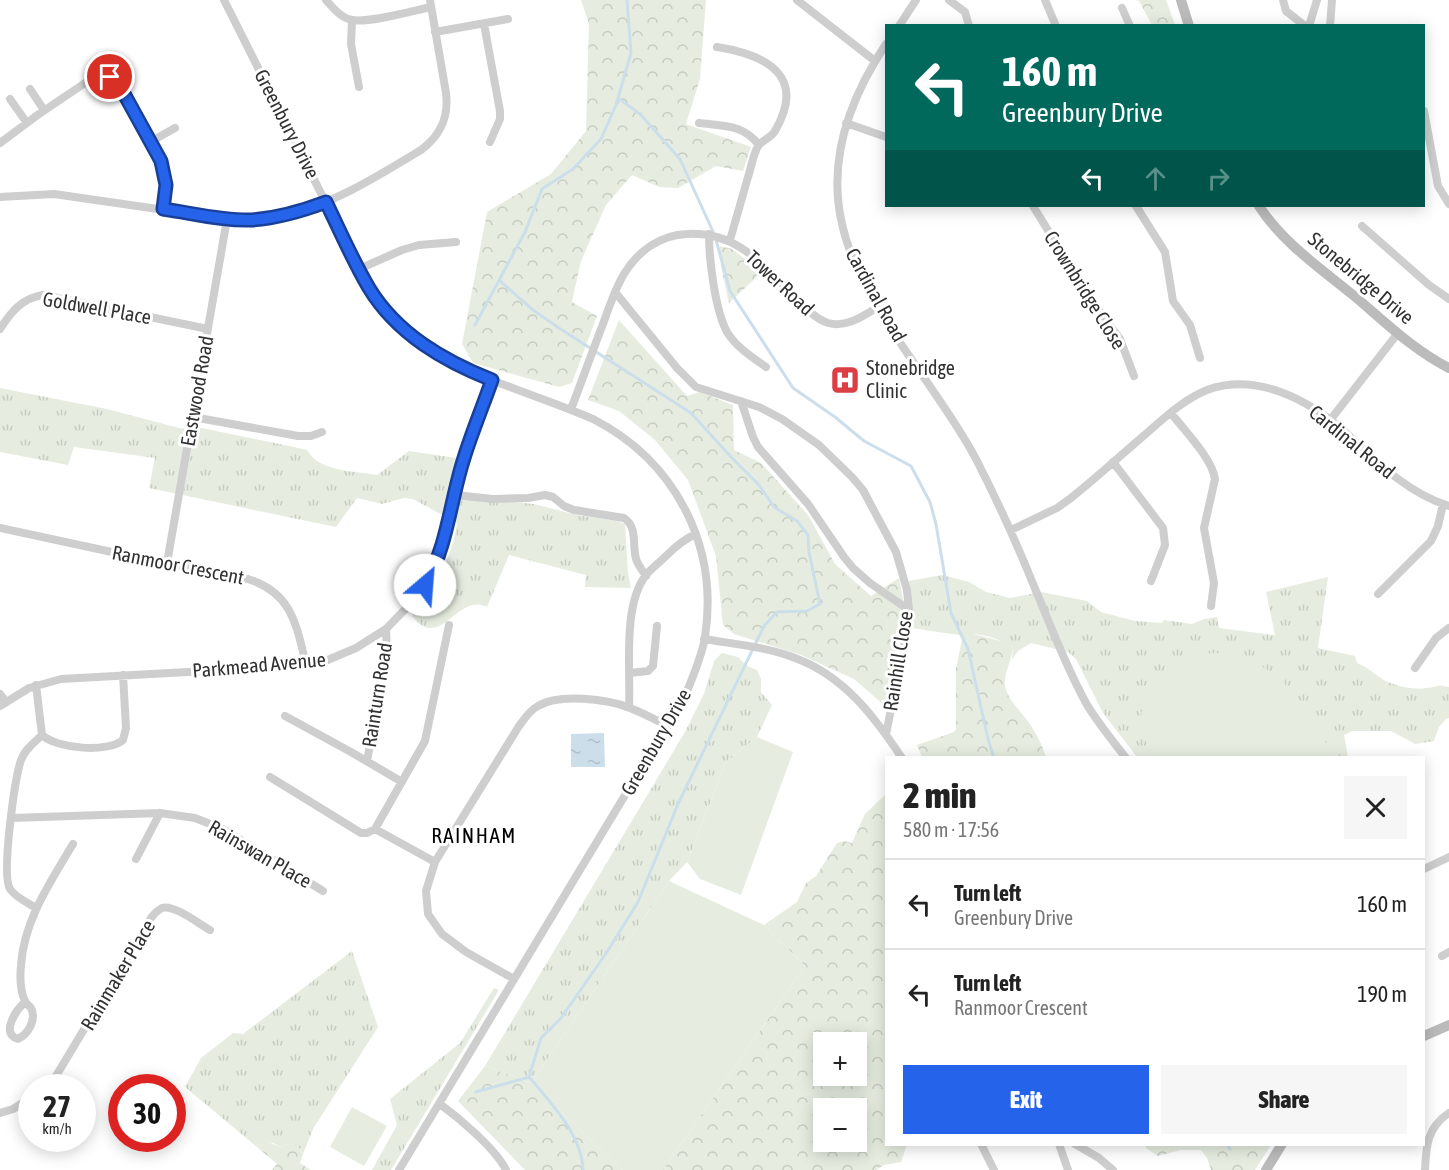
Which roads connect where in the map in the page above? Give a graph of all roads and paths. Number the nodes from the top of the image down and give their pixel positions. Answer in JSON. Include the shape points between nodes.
{"nodes":[{"id":1,"x":224,"y":0,"type":"edge"},
{"id":2,"x":326,"y":0,"type":"edge"},
{"id":3,"x":798,"y":0,"type":"edge"},
{"id":4,"x":916,"y":0,"type":"edge"},
{"id":5,"x":949,"y":0,"type":"edge"},
{"id":6,"x":1045,"y":0,"type":"edge"},
{"id":7,"x":1181,"y":0,"type":"edge"},
{"id":8,"x":1283,"y":0,"type":"edge"},
{"id":9,"x":1317,"y":0,"type":"edge"},
{"id":10,"x":1332,"y":0,"type":"edge"},
{"id":11,"x":430,"y":3,"type":"edge"},
{"id":12,"x":1122,"y":8,"type":"dead end"},
{"id":13,"x":508,"y":19,"type":"dead end"},
{"id":14,"x":352,"y":20,"type":"junction"},
{"id":15,"x":483,"y":24,"type":"junction"},
{"id":16,"x":900,"y":24,"type":"edge"},
{"id":17,"x":968,"y":24,"type":"edge"},
{"id":18,"x":1055,"y":24,"type":"edge"},
{"id":19,"x":1129,"y":24,"type":"edge"},
{"id":20,"x":1188,"y":24,"type":"edge"},
{"id":21,"x":1302,"y":24,"type":"edge"},
{"id":22,"x":1311,"y":24,"type":"edge"},
{"id":23,"x":1330,"y":24,"type":"edge"},
{"id":24,"x":435,"y":32,"type":"junction"},
{"id":25,"x":885,"y":46,"type":"edge"},
{"id":26,"x":717,"y":47,"type":"dead end"},
{"id":27,"x":875,"y":61,"type":"junction"},
{"id":28,"x":359,"y":87,"type":"dead end"},
{"id":29,"x":30,"y":89,"type":"dead end"},
{"id":30,"x":10,"y":99,"type":"dead end"},
{"id":31,"x":44,"y":110,"type":"junction"},
{"id":32,"x":1425,"y":116,"type":"edge"},
{"id":33,"x":27,"y":123,"type":"junction"},
{"id":34,"x":699,"y":123,"type":"dead end"},
{"id":35,"x":846,"y":123,"type":"junction"},
{"id":36,"x":175,"y":128,"type":"dead end"},
{"id":37,"x":885,"y":137,"type":"edge"},
{"id":38,"x":150,"y":142,"type":"junction"},
{"id":39,"x":490,"y":142,"type":"dead end"},
{"id":40,"x":0,"y":143,"type":"edge"},
{"id":41,"x":759,"y":145,"type":"junction"},
{"id":42,"x":0,"y":197,"type":"edge"},
{"id":43,"x":326,"y":202,"type":"junction"},
{"id":44,"x":1449,"y":204,"type":"edge"},
{"id":45,"x":1035,"y":207,"type":"edge"},
{"id":46,"x":1138,"y":207,"type":"edge"},
{"id":47,"x":1260,"y":207,"type":"edge"},
{"id":48,"x":163,"y":209,"type":"junction"},
{"id":49,"x":227,"y":219,"type":"junction"},
{"id":50,"x":1362,"y":226,"type":"dead end"},
{"id":51,"x":708,"y":234,"type":"junction"},
{"id":52,"x":730,"y":240,"type":"junction"},
{"id":53,"x":456,"y":242,"type":"dead end"},
{"id":54,"x":359,"y":269,"type":"junction"},
{"id":55,"x":615,"y":292,"type":"junction"},
{"id":56,"x":1449,"y":299,"type":"edge"},
{"id":57,"x":878,"y":307,"type":"junction"},
{"id":58,"x":0,"y":329,"type":"edge"},
{"id":59,"x":208,"y":329,"type":"junction"},
{"id":60,"x":1398,"y":333,"type":"junction"},
{"id":61,"x":1200,"y":358,"type":"dead end"},
{"id":62,"x":766,"y":367,"type":"dead end"},
{"id":63,"x":1449,"y":368,"type":"edge"},
{"id":64,"x":1134,"y":376,"type":"dead end"},
{"id":65,"x":492,"y":380,"type":"junction"},
{"id":66,"x":741,"y":401,"type":"junction"},
{"id":67,"x":571,"y":409,"type":"junction"},
{"id":68,"x":1172,"y":413,"type":"junction"},
{"id":69,"x":193,"y":417,"type":"junction"},
{"id":70,"x":1330,"y":419,"type":"junction"},
{"id":71,"x":322,"y":432,"type":"dead end"},
{"id":72,"x":1113,"y":462,"type":"junction"},
{"id":73,"x":455,"y":495,"type":"junction"},
{"id":74,"x":1446,"y":505,"type":"edge"},
{"id":75,"x":0,"y":528,"type":"edge"},
{"id":76,"x":1011,"y":530,"type":"junction"},
{"id":77,"x":696,"y":534,"type":"junction"},
{"id":78,"x":167,"y":563,"type":"junction"},
{"id":79,"x":646,"y":576,"type":"junction"},
{"id":80,"x":1151,"y":581,"type":"dead end"},
{"id":81,"x":1378,"y":594,"type":"dead end"},
{"id":82,"x":1211,"y":606,"type":"dead end"},
{"id":83,"x":909,"y":610,"type":"junction"},
{"id":84,"x":449,"y":625,"type":"dead end"},
{"id":85,"x":657,"y":626,"type":"dead end"},
{"id":86,"x":1449,"y":628,"type":"edge"},
{"id":87,"x":386,"y":629,"type":"junction"},
{"id":88,"x":704,"y":639,"type":"junction"},
{"id":89,"x":306,"y":664,"type":"junction"},
{"id":90,"x":1415,"y":668,"type":"dead end"},
{"id":91,"x":630,"y":673,"type":"junction"},
{"id":92,"x":123,"y":675,"type":"junction"},
{"id":93,"x":36,"y":685,"type":"junction"},
{"id":94,"x":0,"y":694,"type":"edge"},
{"id":95,"x":3,"y":704,"type":"edge"},
{"id":96,"x":629,"y":707,"type":"junction"},
{"id":97,"x":285,"y":716,"type":"dead end"},
{"id":98,"x":669,"y":726,"type":"junction"},
{"id":99,"x":886,"y":734,"type":"junction"},
{"id":100,"x":42,"y":735,"type":"junction"},
{"id":101,"x":901,"y":756,"type":"edge"},
{"id":102,"x":1125,"y":756,"type":"edge"},
{"id":103,"x":367,"y":761,"type":"junction"},
{"id":104,"x":270,"y":777,"type":"dead end"},
{"id":105,"x":402,"y":782,"type":"junction"},
{"id":106,"x":160,"y":813,"type":"junction"},
{"id":107,"x":12,"y":818,"type":"junction"},
{"id":108,"x":375,"y":829,"type":"junction"},
{"id":109,"x":73,"y":844,"type":"dead end"},
{"id":110,"x":1449,"y":857,"type":"edge"},
{"id":111,"x":136,"y":859,"type":"dead end"},
{"id":112,"x":435,"y":862,"type":"junction"},
{"id":113,"x":1425,"y":869,"type":"edge"},
{"id":114,"x":323,"y":891,"type":"dead end"},
{"id":115,"x":36,"y":908,"type":"junction"},
{"id":116,"x":210,"y":930,"type":"dead end"},
{"id":117,"x":514,"y":979,"type":"junction"},
{"id":118,"x":25,"y":1002,"type":"dead end"},
{"id":119,"x":1449,"y":1025,"type":"edge"},
{"id":120,"x":1425,"y":1036,"type":"edge"},
{"id":121,"x":57,"y":1074,"type":"edge"},
{"id":122,"x":440,"y":1104,"type":"junction"},
{"id":123,"x":18,"y":1106,"type":"edge"},
{"id":124,"x":0,"y":1113,"type":"edge"},
{"id":125,"x":1449,"y":1113,"type":"edge"},
{"id":126,"x":982,"y":1146,"type":"edge"},
{"id":127,"x":1060,"y":1146,"type":"edge"},
{"id":128,"x":1078,"y":1146,"type":"edge"},
{"id":129,"x":1281,"y":1146,"type":"edge"},
{"id":130,"x":399,"y":1170,"type":"edge"},
{"id":131,"x":506,"y":1170,"type":"edge"},
{"id":132,"x":994,"y":1170,"type":"edge"},
{"id":133,"x":1068,"y":1170,"type":"edge"},
{"id":134,"x":1113,"y":1170,"type":"edge"},
{"id":135,"x":1266,"y":1170,"type":"edge"},
{"id":136,"x":1425,"y":1170,"type":"edge"}],
"edges":[{"from":1,"to":43,"type":"street","name":"Greenbury Drive"},
{"from":2,"to":14,"type":"street","via":[[334,10]]},
{"from":3,"to":27,"type":"street"},
{"from":4,"to":16,"type":"street"},
{"from":5,"to":17,"type":"street","via":[[965,12]]},
{"from":6,"to":18,"type":"street"},
{"from":7,"to":20,"type":"street"},
{"from":8,"to":21,"type":"street","via":[[1286,11]]},
{"from":9,"to":22,"type":"street"},
{"from":10,"to":23,"type":"street"},
{"from":11,"to":14,"type":"street"},
{"from":11,"to":24,"type":"street"},
{"from":12,"to":19,"type":"street"},
{"from":13,"to":15,"type":"street"},
{"from":14,"to":28,"type":"street","via":[[351,44]]},
{"from":15,"to":24,"type":"street"},
{"from":15,"to":39,"type":"street","via":[[500,111]]},
{"from":24,"to":43,"type":"street","via":[[448,108],[438,133],[421,150]]},
{"from":25,"to":27,"type":"street","name":"Cardinal Road"},
{"from":26,"to":41,"type":"street","via":[[761,59],[786,84],[787,99],[779,123],[774,133]]},
{"from":27,"to":35,"type":"street","name":"Cardinal Road"},
{"from":29,"to":31,"type":"street"},
{"from":30,"to":33,"type":"street"},
{"from":31,"to":33,"type":"street"},
{"from":31,"to":38,"type":"street","via":[[94,77],[110,77],[117,81]]},
{"from":32,"to":44,"type":"street","via":[[1438,186]]},
{"from":33,"to":40,"type":"street"},
{"from":34,"to":41,"type":"street","via":[[740,129]]},
{"from":35,"to":37,"type":"street"},
{"from":35,"to":57,"type":"street","name":"Cardinal Road","via":[[838,173],[840,219],[859,272]]},
{"from":36,"to":38,"type":"street"},
{"from":38,"to":48,"type":"street","via":[[164,174]]},
{"from":41,"to":52,"type":"street"},
{"from":42,"to":48,"type":"street","via":[[54,194]]},
{"from":43,"to":49,"type":"street","via":[[282,216]]},
{"from":43,"to":54,"type":"street","name":"Greenbury Drive"},
{"from":45,"to":64,"type":"street","name":"Crownbridge Close","via":[[1086,292],[1120,339]]},
{"from":46,"to":61,"type":"street","via":[[1165,252],[1173,301],[1190,325]]},
{"from":47,"to":60,"type":"street","name":"Stonebridge Drive","via":[[1285,238]]},
{"from":48,"to":49,"type":"street"},
{"from":49,"to":59,"type":"street","name":"Eastwood Road"},
{"from":50,"to":56,"type":"street"},
{"from":51,"to":52,"type":"street","name":"Tower Road"},
{"from":51,"to":55,"type":"street","name":"Tower Road","via":[[681,234],[655,242],[632,263]]},
{"from":51,"to":62,"type":"street","via":[[711,270],[727,332]]},
{"from":52,"to":57,"type":"street","name":"Tower Road","via":[[750,253],[809,311],[827,322],[846,323]]},
{"from":53,"to":54,"type":"street","via":[[419,245]]},
{"from":54,"to":65,"type":"street","name":"Greenbury Drive","via":[[381,305],[421,344]]},
{"from":55,"to":66,"type":"street","name":"Rainhill Close","via":[[696,387]]},
{"from":55,"to":67,"type":"street","name":"Tower Road"},
{"from":57,"to":76,"type":"street","name":"Cardinal Road","via":[[963,438]]},
{"from":58,"to":59,"type":"street","name":"Goldwell Place","via":[[24,302],[43,295]]},
{"from":59,"to":69,"type":"street","name":"Eastwood Road"},
{"from":60,"to":63,"type":"street","name":"Stonebridge Drive"},
{"from":60,"to":70,"type":"street"},
{"from":65,"to":67,"type":"street","name":"Greenbury Drive"},
{"from":65,"to":73,"type":"street","name":"Parkmead Avenue","via":[[463,459]]},
{"from":66,"to":83,"type":"street","via":[[758,447],[808,504],[844,557],[870,583]]},
{"from":66,"to":83,"type":"street","name":"Rainhill Close","via":[[782,419],[819,445],[863,490],[896,552]]},
{"from":67,"to":77,"type":"street","name":"Greenbury Drive","via":[[611,428],[644,452],[677,495]]},
{"from":68,"to":70,"type":"street","name":"Cardinal Road","via":[[1209,390],[1240,385],[1276,389]]},
{"from":68,"to":72,"type":"street","name":"Cardinal Road"},
{"from":68,"to":82,"type":"street","via":[[1214,473],[1204,528],[1214,583]]},
{"from":69,"to":71,"type":"street","via":[[298,436]]},
{"from":69,"to":78,"type":"street","name":"Eastwood Road"},
{"from":70,"to":74,"type":"street","name":"Cardinal Road","via":[[1403,482]]},
{"from":72,"to":76,"type":"street","name":"Cardinal Road","via":[[1057,508]]},
{"from":72,"to":80,"type":"street","via":[[1163,528],[1165,544]]},
{"from":73,"to":79,"type":"street","via":[[493,499],[545,495],[583,513],[624,518],[633,531],[636,561]]},
{"from":73,"to":87,"type":"street","name":"Parkmead Avenue","via":[[435,568],[415,599]]},
{"from":74,"to":81,"type":"street","via":[[1431,541]]},
{"from":75,"to":78,"type":"street","name":"Ranmoor Crescent"},
{"from":76,"to":102,"type":"street","name":"Cardinal Road","via":[[1086,704]]},
{"from":77,"to":79,"type":"street","via":[[684,538]]},
{"from":77,"to":88,"type":"street","name":"Greenbury Drive","via":[[708,591]]},
{"from":78,"to":89,"type":"street","name":"Ranmoor Crescent","via":[[248,579],[276,592],[295,622]]},
{"from":79,"to":91,"type":"street","via":[[632,614]]},
{"from":83,"to":99,"type":"street","name":"Rainhill Close"},
{"from":84,"to":105,"type":"street","via":[[425,741]]},
{"from":85,"to":91,"type":"street","via":[[653,666],[648,671]]},
{"from":86,"to":90,"type":"street","via":[[1436,638]]},
{"from":87,"to":89,"type":"street","name":"Parkmead Avenue","via":[[336,658]]},
{"from":87,"to":103,"type":"street","name":"Rainturn Road","via":[[387,654]]},
{"from":88,"to":98,"type":"street","name":"Greenbury Drive","via":[[692,680]]},
{"from":88,"to":99,"type":"street","via":[[779,653],[811,665],[867,708]]},
{"from":89,"to":92,"type":"street","name":"Parkmead Avenue"},
{"from":91,"to":96,"type":"street"},
{"from":92,"to":93,"type":"street","name":"Parkmead Avenue","via":[[61,678]]},
{"from":92,"to":100,"type":"street","via":[[126,728],[121,742],[115,746],[70,747]]},
{"from":93,"to":95,"type":"street","name":"Parkmead Avenue"},
{"from":93,"to":100,"type":"street"},
{"from":94,"to":95,"type":"street"},
{"from":96,"to":98,"type":"street"},
{"from":96,"to":112,"type":"street","via":[[561,699],[548,701],[529,713]]},
{"from":97,"to":103,"type":"street","name":"Rainturn Road"},
{"from":98,"to":117,"type":"street","name":"Greenbury Drive"},
{"from":99,"to":101,"type":"street"},
{"from":100,"to":107,"type":"street","via":[[21,759]]},
{"from":103,"to":105,"type":"street","name":"Rainturn Road"},
{"from":104,"to":108,"type":"street","via":[[361,833]]},
{"from":105,"to":108,"type":"street"},
{"from":106,"to":107,"type":"street","name":"Rainswan Place"},
{"from":106,"to":111,"type":"street"},
{"from":106,"to":114,"type":"street","name":"Rainswan Place","via":[[195,818],[223,829]]},
{"from":107,"to":115,"type":"street","via":[[6,880],[15,895]]},
{"from":108,"to":112,"type":"street"},
{"from":109,"to":115,"type":"street"},
{"from":110,"to":113,"type":"street"},
{"from":112,"to":117,"type":"street","via":[[426,891],[428,914],[434,924],[466,952]]},
{"from":115,"to":118,"type":"street","via":[[21,960]]},
{"from":116,"to":121,"type":"street","name":"Rainmaker Place","via":[[173,908],[157,911]]},
{"from":117,"to":122,"type":"street","name":"Greenbury Drive"},
{"from":119,"to":120,"type":"street"},
{"from":122,"to":130,"type":"street","name":"Greenbury Drive"},
{"from":122,"to":131,"type":"street","via":[[475,1134]]},
{"from":123,"to":124,"type":"street"},
{"from":125,"to":136,"type":"street","via":[[1431,1131]]},
{"from":126,"to":132,"type":"street"},
{"from":127,"to":133,"type":"street"},
{"from":128,"to":134,"type":"street"},
{"from":129,"to":135,"type":"street"}]}
